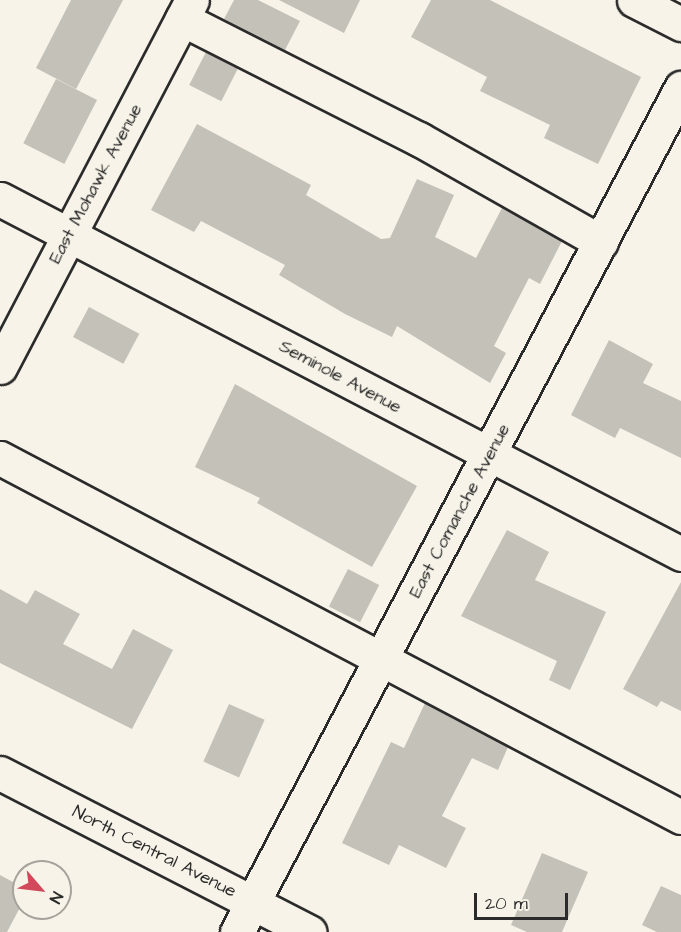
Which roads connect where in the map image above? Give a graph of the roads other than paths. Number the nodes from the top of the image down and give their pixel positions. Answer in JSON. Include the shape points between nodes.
{"nodes":[{"id":1,"x":634,"y":0,"type":"edge"},
{"id":2,"x":187,"y":9,"type":"edge"},
{"id":3,"x":681,"y":24,"type":"edge"},
{"id":4,"x":681,"y":88,"type":"edge"},
{"id":5,"x":0,"y":199,"type":"edge"},
{"id":6,"x":69,"y":235,"type":"junction"},
{"id":7,"x":601,"y":242,"type":"junction"},
{"id":8,"x":0,"y":367,"type":"edge"},
{"id":9,"x":490,"y":456,"type":"junction"},
{"id":10,"x":0,"y":458,"type":"edge"},
{"id":11,"x":681,"y":554,"type":"edge"},
{"id":12,"x":381,"y":660,"type":"junction"},
{"id":13,"x":0,"y":773,"type":"edge"},
{"id":14,"x":681,"y":817,"type":"edge"},
{"id":15,"x":252,"y":903,"type":"junction"},
{"id":16,"x":237,"y":932,"type":"edge"},
{"id":17,"x":309,"y":932,"type":"edge"}],
"edges":[{"from":1,"to":3,"type":"street"},
{"from":2,"to":6,"type":"street","name":"East Mohawk Avenue"},
{"from":2,"to":7,"type":"street"},
{"from":4,"to":7,"type":"street","name":"East Comanche Avenue"},
{"from":5,"to":6,"type":"street","name":"Seminole Avenue"},
{"from":6,"to":8,"type":"street","name":"East Mohawk Avenue"},
{"from":6,"to":9,"type":"street","name":"Seminole Avenue"},
{"from":7,"to":9,"type":"street","name":"East Comanche Avenue"},
{"from":9,"to":11,"type":"street","name":"Seminole Avenue"},
{"from":9,"to":12,"type":"street","name":"East Comanche Avenue"},
{"from":10,"to":12,"type":"street"},
{"from":12,"to":14,"type":"street"},
{"from":12,"to":15,"type":"street","name":"East Comanche Avenue"},
{"from":13,"to":15,"type":"street","name":"North Central Avenue"},
{"from":15,"to":16,"type":"street","name":"East Comanche Avenue"},
{"from":15,"to":17,"type":"street","name":"North Central Avenue"}]}
